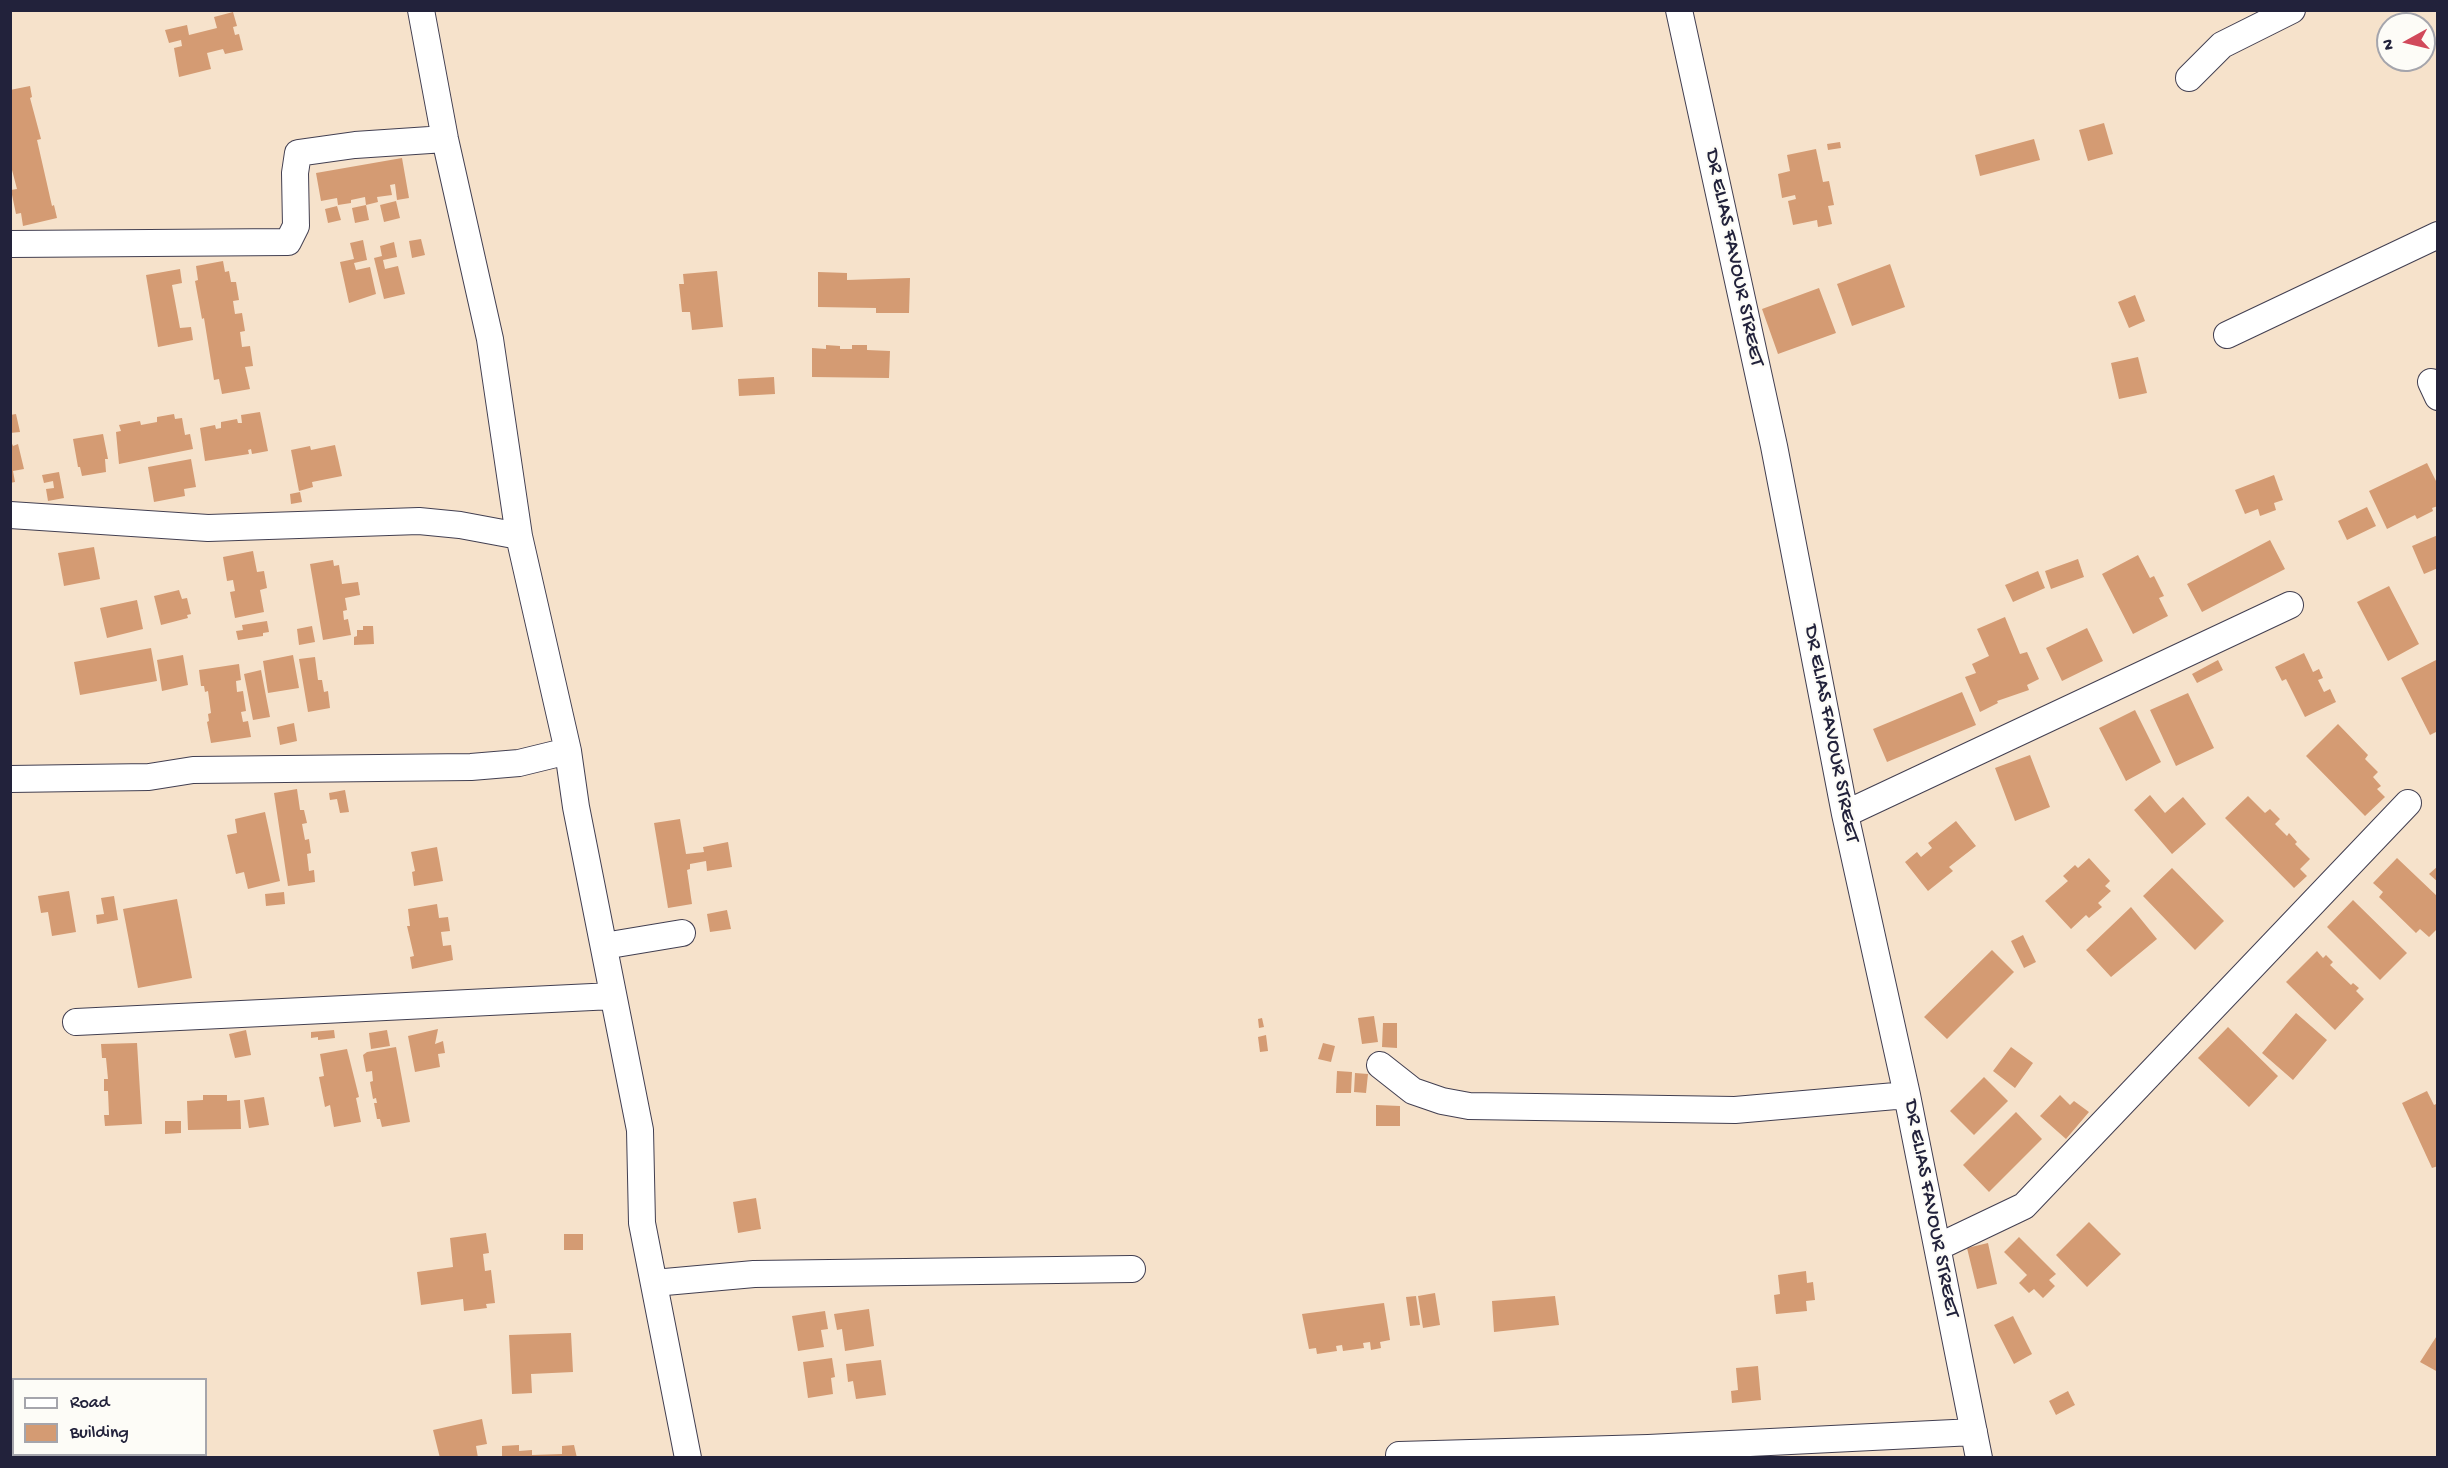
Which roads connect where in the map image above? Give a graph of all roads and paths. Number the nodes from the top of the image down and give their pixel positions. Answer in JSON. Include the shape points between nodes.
{"nodes":[{"id":1,"x":422,"y":10,"type":"edge"},
{"id":2,"x":1679,"y":10,"type":"edge"},
{"id":3,"x":2292,"y":10,"type":"edge"},
{"id":4,"x":2188,"y":78,"type":"dead end"},
{"id":5,"x":445,"y":139,"type":"junction"},
{"id":6,"x":2438,"y":235,"type":"edge"},
{"id":7,"x":10,"y":244,"type":"edge"},
{"id":8,"x":2227,"y":335,"type":"dead end"},
{"id":9,"x":10,"y":515,"type":"edge"},
{"id":10,"x":519,"y":536,"type":"junction"},
{"id":11,"x":2290,"y":605,"type":"dead end"},
{"id":12,"x":568,"y":751,"type":"junction"},
{"id":13,"x":10,"y":778,"type":"edge"},
{"id":14,"x":2408,"y":803,"type":"dead end"},
{"id":15,"x":1845,"y":814,"type":"junction"},
{"id":16,"x":682,"y":933,"type":"dead end"},
{"id":17,"x":604,"y":946,"type":"junction"},
{"id":18,"x":613,"y":996,"type":"junction"},
{"id":19,"x":76,"y":1022,"type":"dead end"},
{"id":20,"x":1380,"y":1065,"type":"dead end"},
{"id":21,"x":1907,"y":1095,"type":"junction"},
{"id":22,"x":1938,"y":1247,"type":"junction"},
{"id":23,"x":1132,"y":1269,"type":"dead end"},
{"id":24,"x":654,"y":1283,"type":"junction"},
{"id":25,"x":1974,"y":1432,"type":"junction"},
{"id":26,"x":1787,"y":1449,"type":"edge"},
{"id":27,"x":1399,"y":1455,"type":"dead end"},
{"id":28,"x":688,"y":1458,"type":"edge"},
{"id":29,"x":1979,"y":1458,"type":"edge"}],
"edges":[{"from":1,"to":5,"type":"street"},
{"from":2,"to":15,"type":"street","name":"DR ELIAS FAVOUR STREET","via":[[1774,446]]},
{"from":3,"to":4,"type":"street","via":[[2222,45]]},
{"from":5,"to":7,"type":"street","via":[[298,153],[296,226],[288,242]]},
{"from":5,"to":10,"type":"street","via":[[490,339]]},
{"from":6,"to":8,"type":"street"},
{"from":9,"to":10,"type":"street","via":[[208,528],[419,521]]},
{"from":10,"to":12,"type":"street"},
{"from":11,"to":15,"type":"street"},
{"from":12,"to":13,"type":"street","via":[[519,763],[471,767],[193,770],[149,777]]},
{"from":12,"to":17,"type":"street"},
{"from":14,"to":22,"type":"street","via":[[2024,1206]]},
{"from":15,"to":21,"type":"street","name":"DR ELIAS FAVOUR STREET"},
{"from":16,"to":17,"type":"street"},
{"from":17,"to":18,"type":"street"},
{"from":18,"to":19,"type":"street"},
{"from":18,"to":24,"type":"street","via":[[640,1130],[642,1223]]},
{"from":20,"to":21,"type":"street","via":[[1413,1091],[1469,1106],[1735,1110]]},
{"from":21,"to":22,"type":"street","name":"DR ELIAS FAVOUR STREET"},
{"from":22,"to":25,"type":"street","name":"DR ELIAS FAVOUR STREET"},
{"from":23,"to":24,"type":"street","via":[[754,1274]]},
{"from":24,"to":28,"type":"street"},
{"from":25,"to":26,"type":"street"},
{"from":25,"to":29,"type":"street","name":"DR ELIAS FAVOUR STREET"},
{"from":26,"to":27,"type":"street","via":[[1648,1448]]}]}
